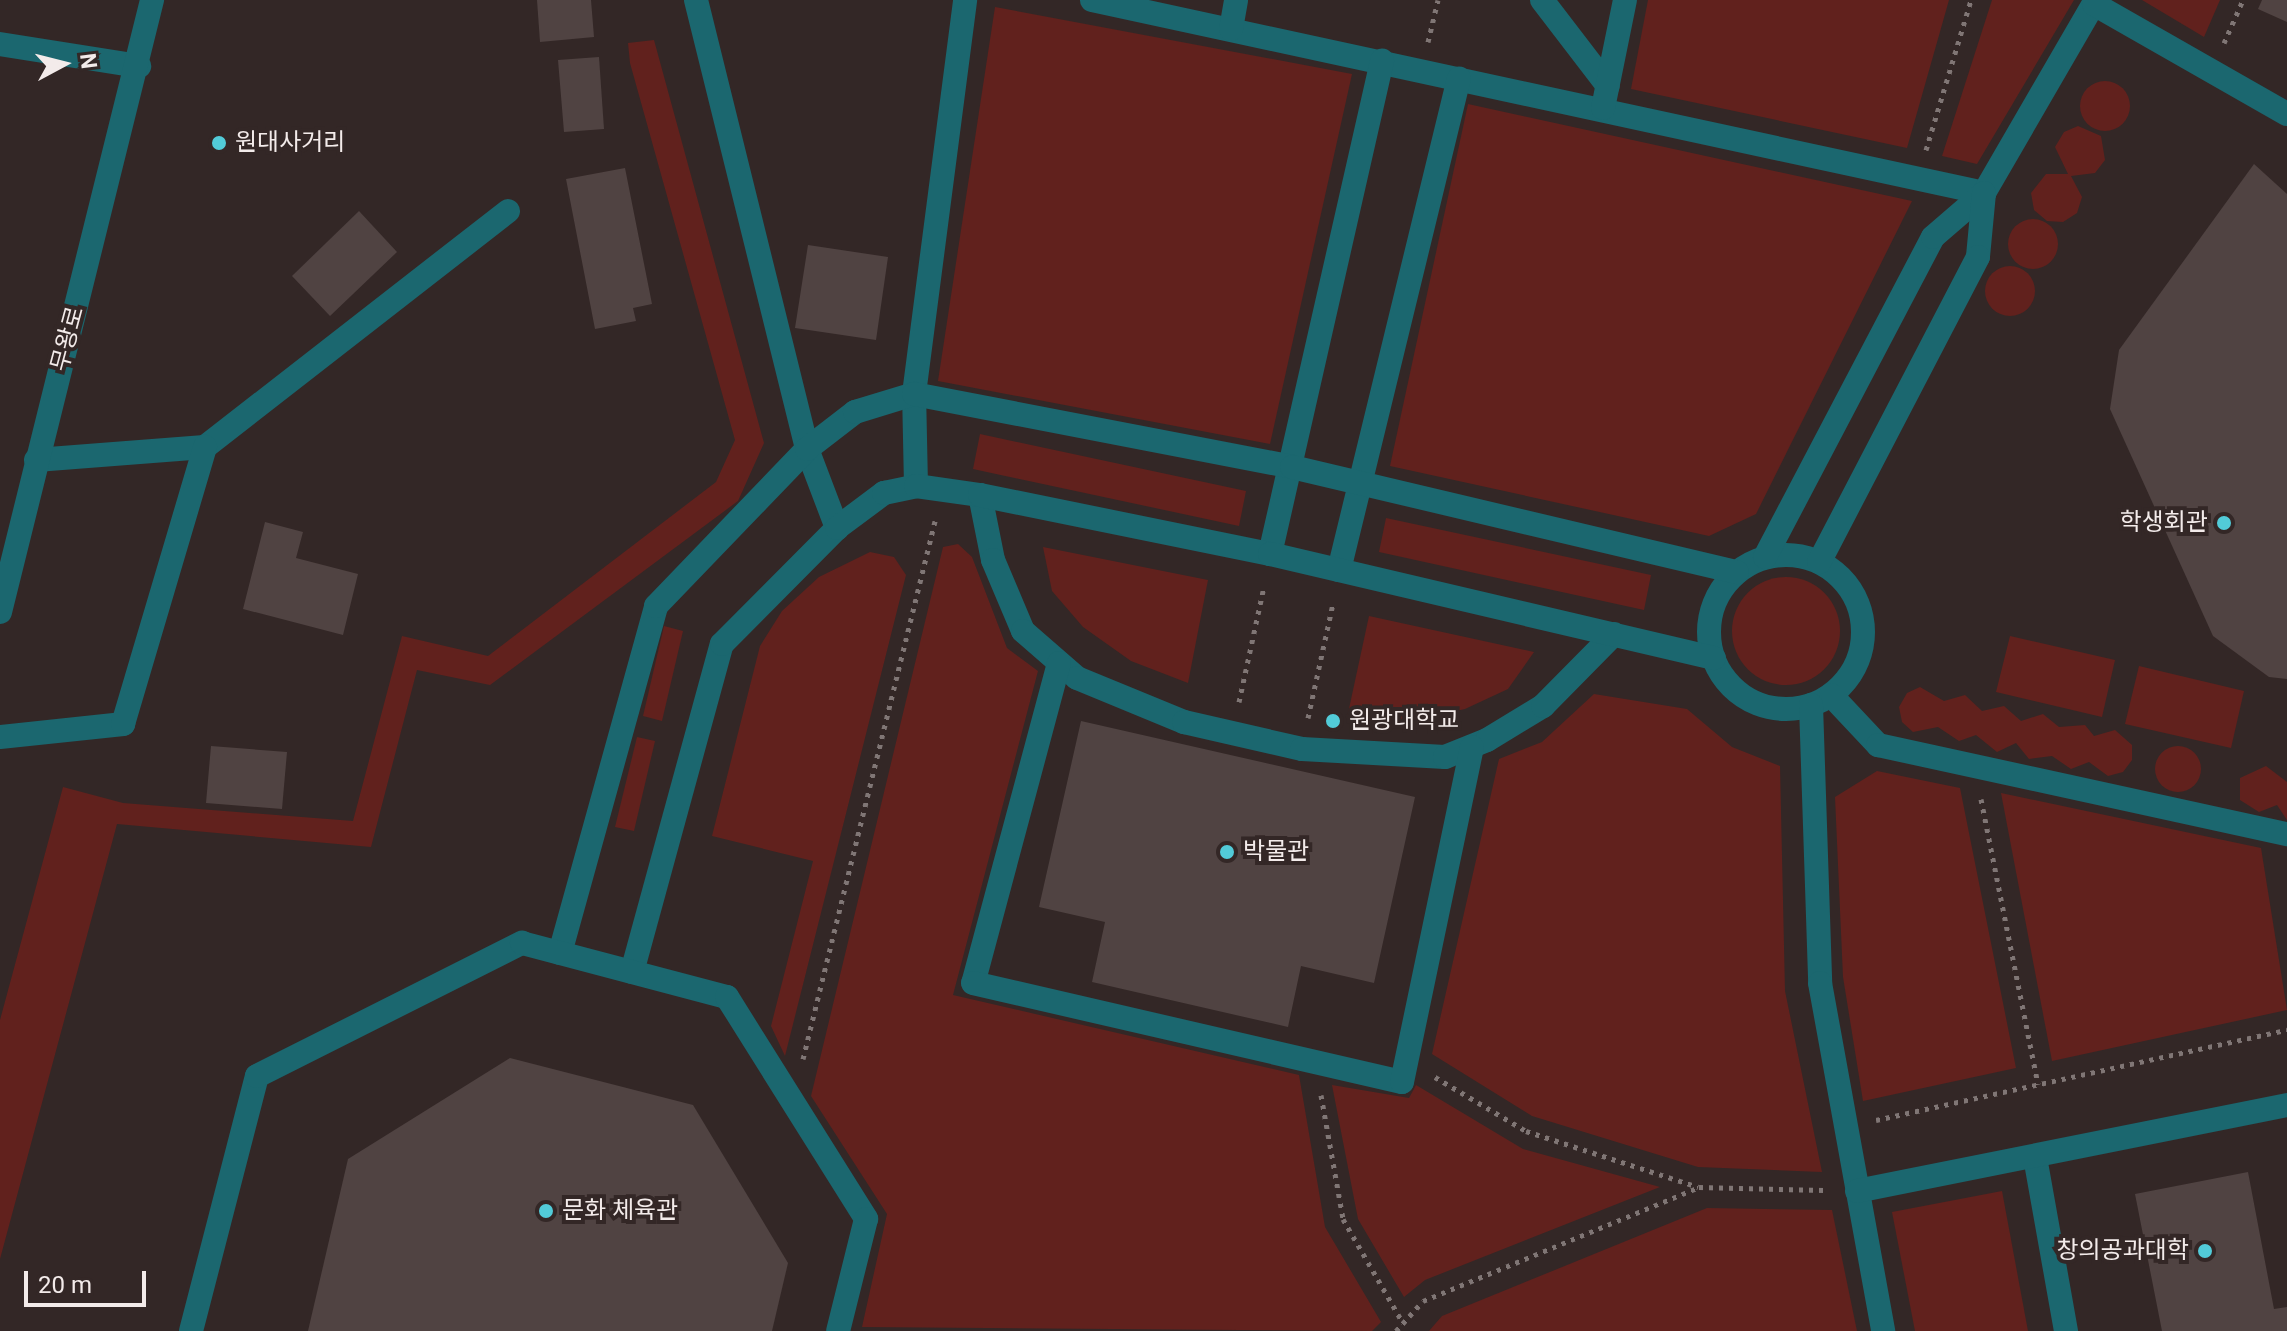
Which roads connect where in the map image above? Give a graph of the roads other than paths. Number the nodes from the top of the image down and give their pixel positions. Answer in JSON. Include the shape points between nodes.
{"nodes":[{"id":1,"x":152,"y":0,"type":"edge"},
{"id":2,"x":696,"y":0,"type":"edge"},
{"id":3,"x":965,"y":0,"type":"edge"},
{"id":4,"x":1092,"y":0,"type":"edge"},
{"id":5,"x":1542,"y":0,"type":"edge"},
{"id":6,"x":1625,"y":0,"type":"edge"},
{"id":7,"x":1236,"y":1,"type":"edge"},
{"id":8,"x":2095,"y":2,"type":"edge"},
{"id":9,"x":1231,"y":29,"type":"junction"},
{"id":10,"x":0,"y":44,"type":"edge"},
{"id":11,"x":1382,"y":61,"type":"junction"},
{"id":12,"x":139,"y":66,"type":"junction"},
{"id":13,"x":1459,"y":78,"type":"junction"},
{"id":14,"x":1605,"y":97,"type":"junction"},
{"id":15,"x":2287,"y":114,"type":"edge"},
{"id":16,"x":1984,"y":193,"type":"junction"},
{"id":17,"x":508,"y":211,"type":"dead end"},
{"id":18,"x":914,"y":394,"type":"junction"},
{"id":19,"x":205,"y":447,"type":"junction"},
{"id":20,"x":807,"y":449,"type":"junction"},
{"id":21,"x":36,"y":460,"type":"junction"},
{"id":22,"x":1292,"y":467,"type":"junction"},
{"id":23,"x":1359,"y":483,"type":"junction"},
{"id":24,"x":916,"y":486,"type":"junction"},
{"id":25,"x":980,"y":495,"type":"junction"},
{"id":26,"x":837,"y":528,"type":"junction"},
{"id":27,"x":1270,"y":554,"type":"junction"},
{"id":28,"x":1765,"y":557,"type":"junction"},
{"id":29,"x":1819,"y":562,"type":"junction"},
{"id":30,"x":1339,"y":570,"type":"junction"},
{"id":31,"x":1737,"y":572,"type":"junction"},
{"id":32,"x":0,"y":612,"type":"edge"},
{"id":33,"x":1614,"y":634,"type":"junction"},
{"id":34,"x":1714,"y":658,"type":"junction"},
{"id":35,"x":1059,"y":663,"type":"junction"},
{"id":36,"x":1821,"y":700,"type":"junction"},
{"id":37,"x":0,"y":737,"type":"edge"},
{"id":38,"x":1472,"y":747,"type":"junction"},
{"id":39,"x":2287,"y":834,"type":"edge"},
{"id":40,"x":560,"y":953,"type":"junction"},
{"id":41,"x":632,"y":972,"type":"junction"},
{"id":42,"x":2287,"y":1105,"type":"edge"},
{"id":43,"x":2035,"y":1157,"type":"junction"},
{"id":44,"x":1857,"y":1191,"type":"junction"},
{"id":45,"x":191,"y":1331,"type":"edge"},
{"id":46,"x":838,"y":1331,"type":"edge"},
{"id":47,"x":1883,"y":1331,"type":"edge"},
{"id":48,"x":2066,"y":1331,"type":"edge"}],
"edges":[{"from":1,"to":12,"type":"street","name":"무왕로"},
{"from":2,"to":20,"type":"street"},
{"from":3,"to":18,"type":"street"},
{"from":4,"to":9,"type":"street"},
{"from":5,"to":14,"type":"street"},
{"from":6,"to":14,"type":"street"},
{"from":7,"to":9,"type":"street"},
{"from":8,"to":15,"type":"street"},
{"from":8,"to":16,"type":"street"},
{"from":9,"to":11,"type":"street"},
{"from":10,"to":12,"type":"street"},
{"from":11,"to":13,"type":"street"},
{"from":11,"to":22,"type":"street"},
{"from":12,"to":21,"type":"street","name":"무왕로"},
{"from":13,"to":14,"type":"street"},
{"from":13,"to":23,"type":"street"},
{"from":14,"to":16,"type":"street"},
{"from":16,"to":28,"type":"street","via":[[1933,237]]},
{"from":16,"to":29,"type":"street","via":[[1978,257]]},
{"from":17,"to":19,"type":"street"},
{"from":18,"to":20,"type":"street","via":[[855,412]]},
{"from":18,"to":22,"type":"street"},
{"from":18,"to":24,"type":"street"},
{"from":19,"to":21,"type":"street"},
{"from":19,"to":37,"type":"street","via":[[123,724]]},
{"from":20,"to":26,"type":"street"},
{"from":20,"to":40,"type":"street","via":[[656,606]]},
{"from":21,"to":32,"type":"street","name":"무왕로"},
{"from":22,"to":23,"type":"street"},
{"from":22,"to":27,"type":"street"},
{"from":23,"to":30,"type":"street"},
{"from":23,"to":31,"type":"street"},
{"from":24,"to":25,"type":"street"},
{"from":24,"to":26,"type":"street","via":[[884,493]]},
{"from":25,"to":27,"type":"street"},
{"from":25,"to":35,"type":"street","via":[[993,560],[1023,631]]},
{"from":26,"to":41,"type":"street","via":[[722,644]]},
{"from":27,"to":30,"type":"street"},
{"from":28,"to":29,"type":"street","via":[[1783,553]]},
{"from":28,"to":31,"type":"street"},
{"from":29,"to":36,"type":"street","via":[[1849,586],[1864,636],[1858,661]]},
{"from":30,"to":33,"type":"street"},
{"from":31,"to":34,"type":"street","via":[[1713,608]]},
{"from":33,"to":34,"type":"street"},
{"from":33,"to":38,"type":"street","via":[[1543,706]]},
{"from":34,"to":36,"type":"street","via":[[1729,684],[1748,700],[1773,709]]},
{"from":35,"to":38,"type":"street","via":[[1077,678],[1184,722],[1302,749],[1445,757]]},
{"from":35,"to":38,"type":"street","via":[[973,983],[1402,1082]]},
{"from":36,"to":39,"type":"street","via":[[1878,745]]},
{"from":36,"to":44,"type":"street","via":[[1820,983]]},
{"from":40,"to":41,"type":"street"},
{"from":40,"to":45,"type":"street","via":[[522,943],[257,1076]]},
{"from":41,"to":46,"type":"street","via":[[727,997],[866,1219]]},
{"from":42,"to":43,"type":"street"},
{"from":43,"to":44,"type":"street"},
{"from":43,"to":48,"type":"street"},
{"from":44,"to":47,"type":"street"}]}
